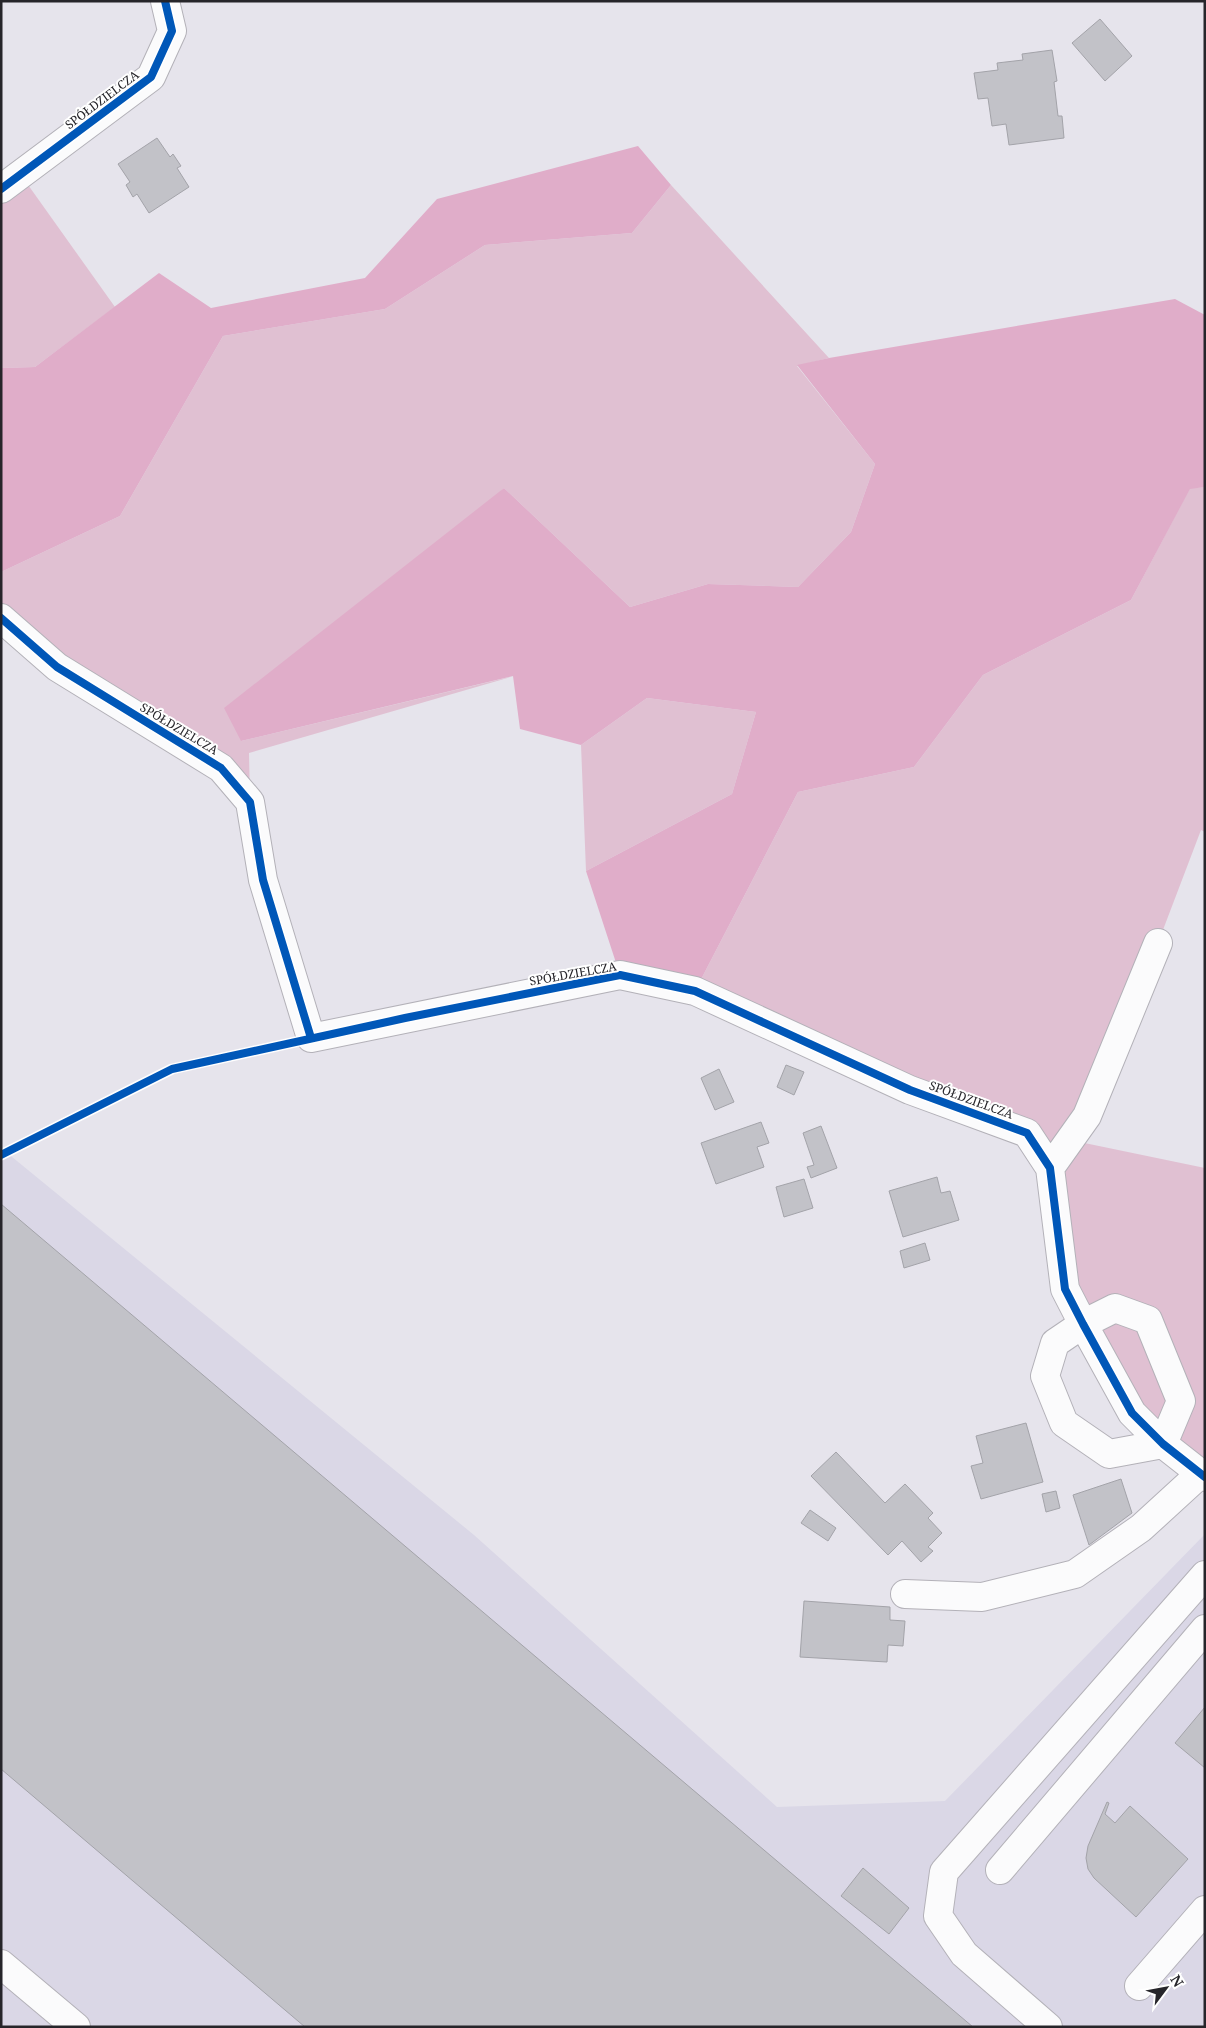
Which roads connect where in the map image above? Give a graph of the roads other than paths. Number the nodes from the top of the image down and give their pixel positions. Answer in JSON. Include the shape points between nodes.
{"nodes":[{"id":1,"x":165,"y":1,"type":"edge"},
{"id":2,"x":1,"y":189,"type":"edge"},
{"id":3,"x":1,"y":618,"type":"edge"},
{"id":4,"x":1158,"y":943,"type":"dead end"},
{"id":5,"x":1050,"y":1168,"type":"junction"},
{"id":6,"x":1082,"y":1324,"type":"junction"},
{"id":7,"x":1163,"y":1444,"type":"junction"},
{"id":8,"x":1202,"y":1476,"type":"edge"},
{"id":9,"x":1205,"y":1575,"type":"edge"},
{"id":10,"x":905,"y":1594,"type":"dead end"},
{"id":11,"x":1205,"y":1629,"type":"edge"},
{"id":12,"x":1000,"y":1870,"type":"dead end"},
{"id":13,"x":1205,"y":1910,"type":"edge"},
{"id":14,"x":1,"y":1964,"type":"edge"},
{"id":15,"x":1139,"y":1986,"type":"dead end"},
{"id":16,"x":76,"y":2027,"type":"edge"},
{"id":17,"x":1048,"y":2027,"type":"edge"}],
"edges":[{"from":1,"to":2,"type":"street","name":"SPÓŁDZIELCZA","via":[[172,31],[151,77]]},
{"from":3,"to":5,"type":"street","name":"SPÓŁDZIELCZA","via":[[57,667],[222,768],[250,802],[263,880],[311,1038],[620,976],[695,991],[910,1090],[1027,1132]]},
{"from":4,"to":5,"type":"street","via":[[1087,1116]]},
{"from":5,"to":6,"type":"street","name":"SPÓŁDZIELCZA","via":[[1065,1289]]},
{"from":6,"to":7,"type":"street","name":"SPÓŁDZIELCZA","via":[[1132,1413]]},
{"from":6,"to":7,"type":"street","via":[[1114,1308],[1148,1320],[1181,1400]]},
{"from":6,"to":7,"type":"street","via":[[1055,1343],[1045,1376],[1064,1423],[1109,1454]]},
{"from":7,"to":8,"type":"street","name":"SPÓŁDZIELCZA"},
{"from":8,"to":10,"type":"street","via":[[1142,1528],[1075,1574],[982,1597]]},
{"from":9,"to":17,"type":"street","via":[[944,1872],[938,1916],[964,1954]]},
{"from":11,"to":12,"type":"street"},
{"from":13,"to":15,"type":"street"},
{"from":14,"to":16,"type":"street"}]}
